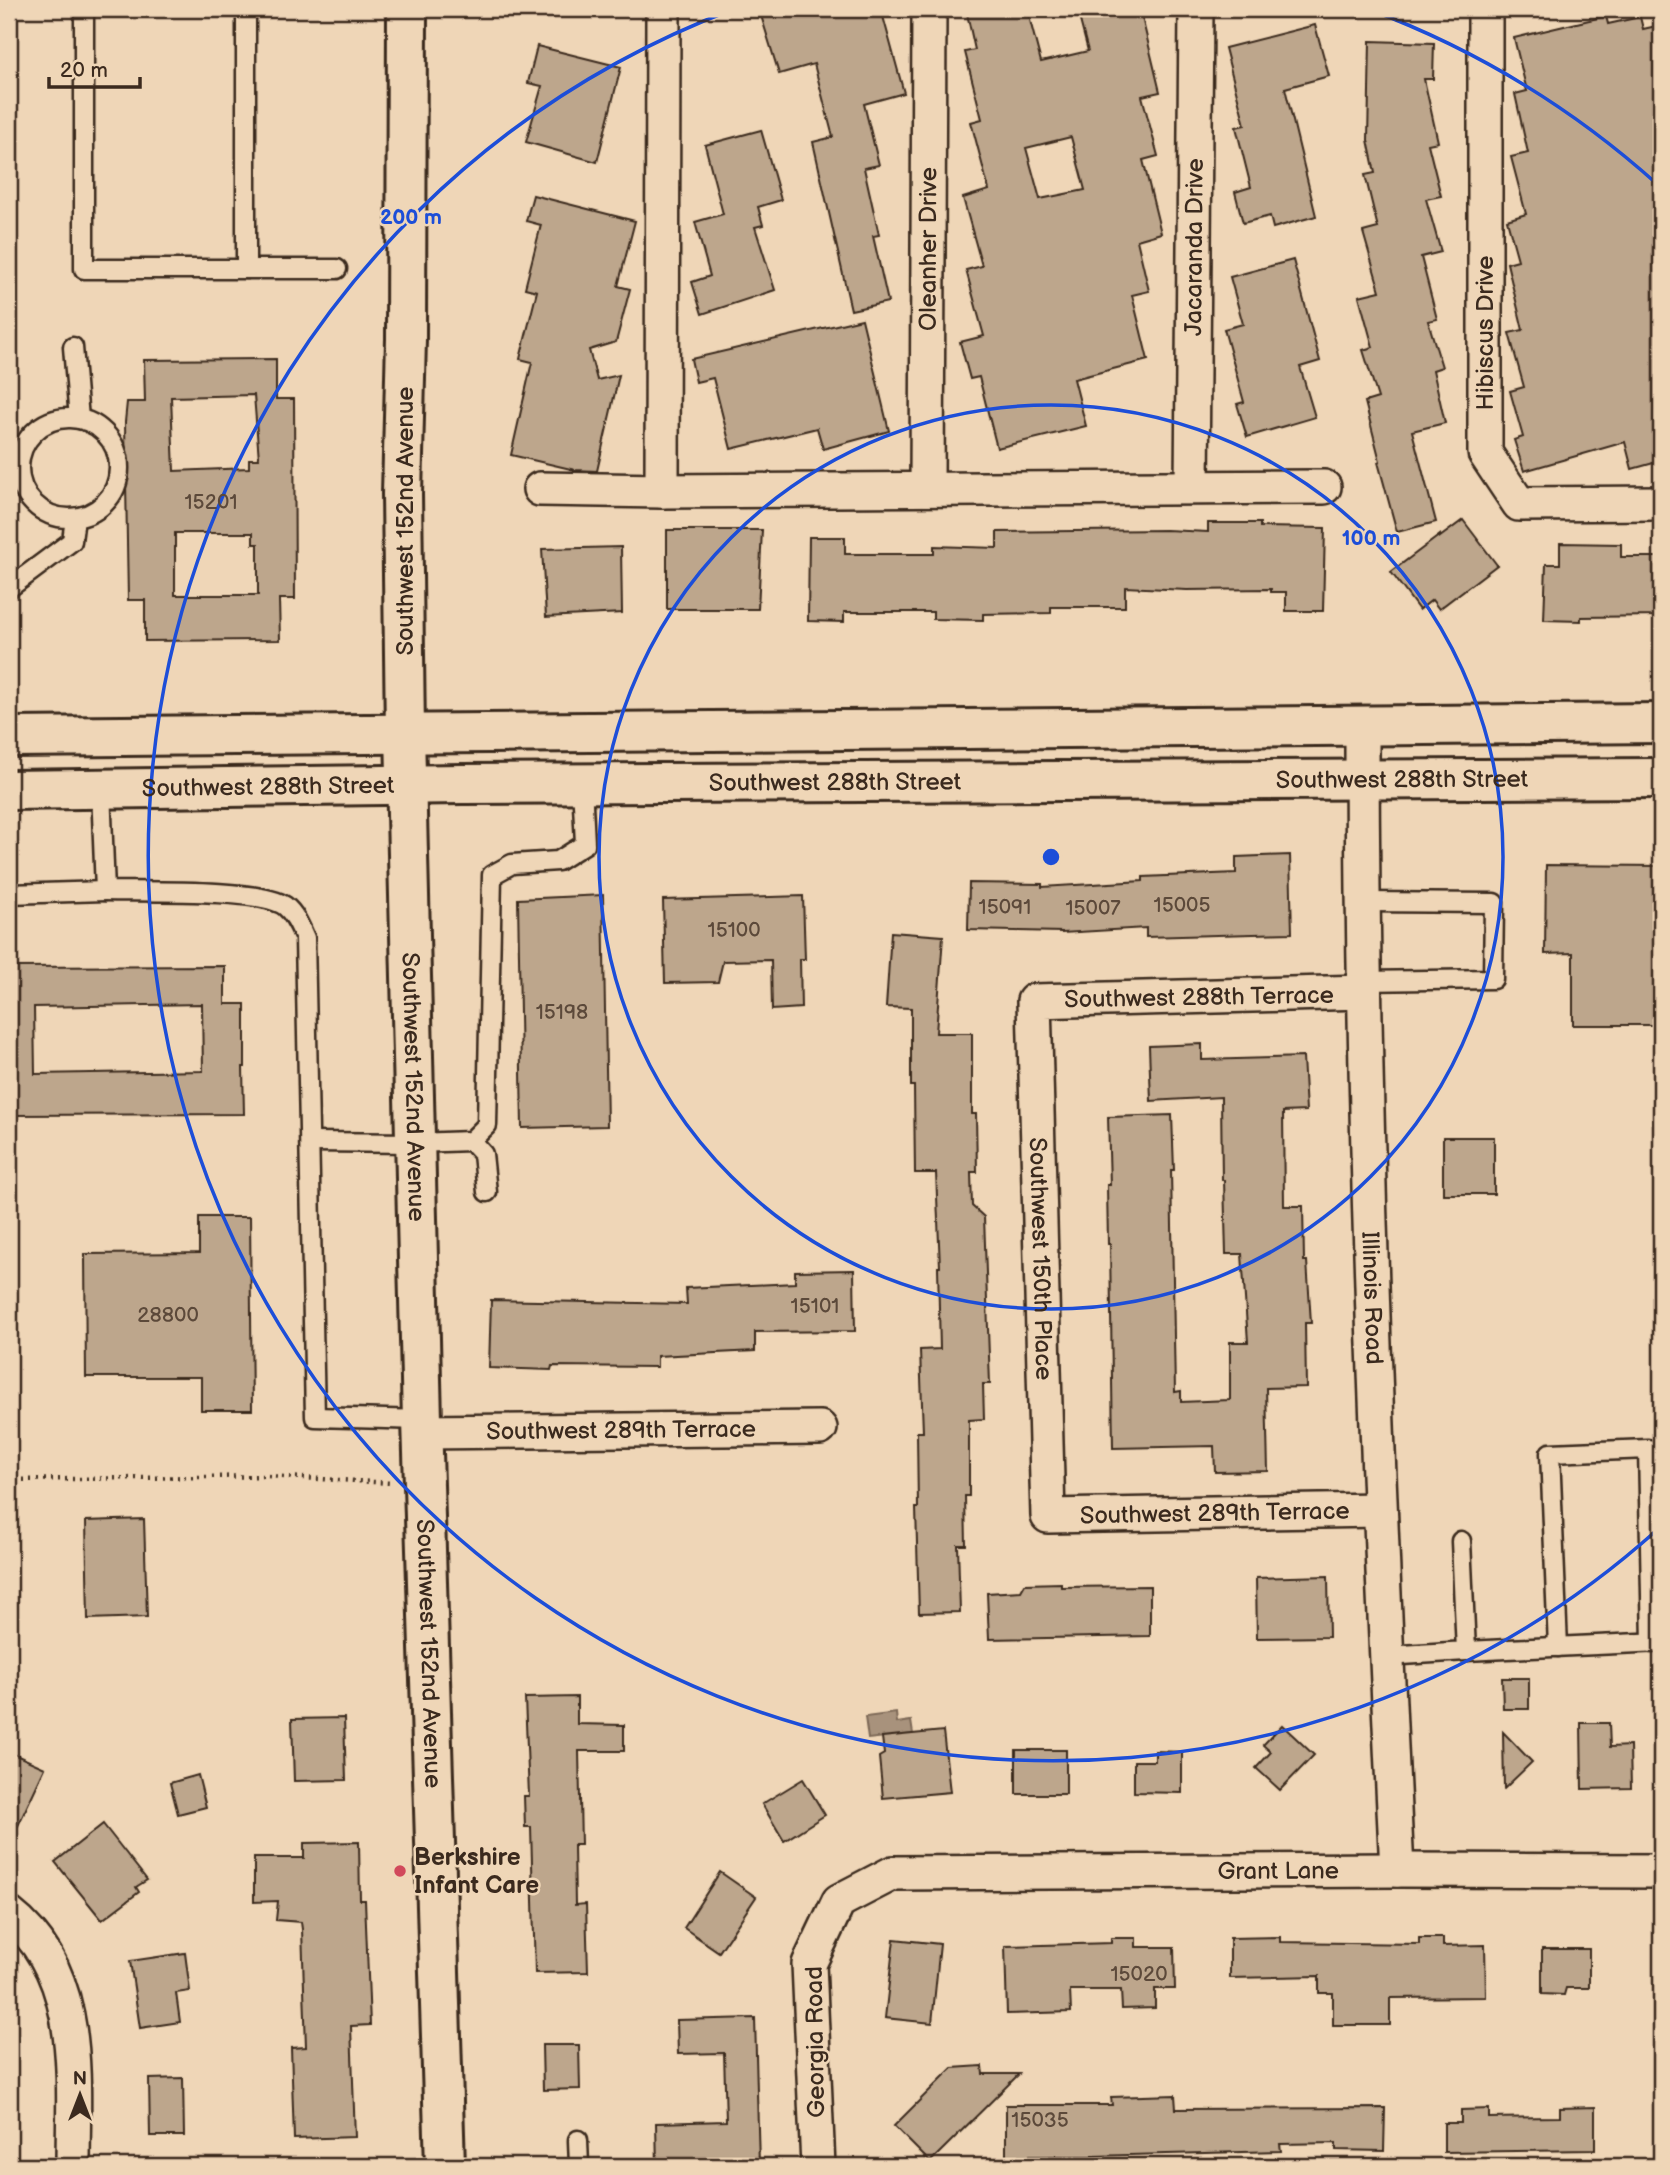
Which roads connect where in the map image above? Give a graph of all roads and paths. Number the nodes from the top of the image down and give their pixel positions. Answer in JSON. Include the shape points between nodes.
{"nodes":[{"id":1,"x":84,"y":9,"type":"edge"},
{"id":2,"x":246,"y":9,"type":"edge"},
{"id":3,"x":407,"y":9,"type":"edge"},
{"id":4,"x":663,"y":9,"type":"edge"},
{"id":5,"x":929,"y":9,"type":"edge"},
{"id":6,"x":1196,"y":9,"type":"edge"},
{"id":7,"x":1485,"y":9,"type":"edge"},
{"id":8,"x":246,"y":269,"type":"junction"},
{"id":9,"x":337,"y":269,"type":"dead end"},
{"id":10,"x":72,"y":347,"type":"dead end"},
{"id":11,"x":79,"y":419,"type":"junction"},
{"id":12,"x":1192,"y":487,"type":"junction"},
{"id":13,"x":1324,"y":487,"type":"dead end"},
{"id":14,"x":540,"y":489,"type":"dead end"},
{"id":15,"x":927,"y":489,"type":"junction"},
{"id":16,"x":663,"y":491,"type":"junction"},
{"id":17,"x":1661,"y":503,"type":"edge"},
{"id":18,"x":75,"y":518,"type":"junction"},
{"id":19,"x":9,"y":588,"type":"edge"},
{"id":20,"x":1661,"y":723,"type":"edge"},
{"id":21,"x":1362,"y":724,"type":"junction"},
{"id":22,"x":405,"y":733,"type":"junction"},
{"id":23,"x":9,"y":737,"type":"edge"},
{"id":24,"x":1661,"y":778,"type":"edge"},
{"id":25,"x":1362,"y":781,"type":"junction"},
{"id":26,"x":406,"y":785,"type":"junction"},
{"id":27,"x":582,"y":785,"type":"junction"},
{"id":28,"x":101,"y":789,"type":"junction"},
{"id":29,"x":9,"y":790,"type":"edge"},
{"id":30,"x":105,"y":891,"type":"junction"},
{"id":31,"x":9,"y":894,"type":"edge"},
{"id":32,"x":1363,"y":902,"type":"junction"},
{"id":33,"x":1364,"y":987,"type":"junction"},
{"id":34,"x":1034,"y":1001,"type":"joint"},
{"id":35,"x":471,"y":1141,"type":"junction"},
{"id":36,"x":310,"y":1142,"type":"junction"},
{"id":37,"x":415,"y":1143,"type":"junction"},
{"id":38,"x":487,"y":1192,"type":"dead end"},
{"id":39,"x":423,"y":1426,"type":"junction"},
{"id":40,"x":820,"y":1428,"type":"dead end"},
{"id":41,"x":9,"y":1480,"type":"edge"},
{"id":42,"x":424,"y":1485,"type":"junction"},
{"id":43,"x":1379,"y":1510,"type":"junction"},
{"id":44,"x":1048,"y":1516,"type":"joint"},
{"id":45,"x":1461,"y":1541,"type":"dead end"},
{"id":46,"x":1657,"y":1642,"type":"edge"},
{"id":47,"x":1558,"y":1647,"type":"junction"},
{"id":48,"x":1466,"y":1651,"type":"junction"},
{"id":49,"x":1386,"y":1656,"type":"junction"},
{"id":50,"x":1397,"y":1870,"type":"junction"},
{"id":51,"x":1661,"y":1871,"type":"edge"},
{"id":52,"x":893,"y":1872,"type":"joint"},
{"id":53,"x":11,"y":1915,"type":"edge"},
{"id":54,"x":578,"y":2140,"type":"dead end"},
{"id":55,"x":73,"y":2166,"type":"edge"},
{"id":56,"x":445,"y":2166,"type":"edge"},
{"id":57,"x":579,"y":2166,"type":"edge"},
{"id":58,"x":818,"y":2166,"type":"edge"}],
"edges":[{"from":1,"to":8,"type":"lane","via":[[84,269]]},
{"from":2,"to":8,"type":"lane"},
{"from":3,"to":22,"type":"main road","name":"Southwest 152nd Avenue","via":[[402,494]]},
{"from":4,"to":16,"type":"street"},
{"from":5,"to":15,"type":"street","name":"Oleanher Drive"},
{"from":6,"to":12,"type":"street","name":"Jacaranda Drive"},
{"from":7,"to":17,"type":"street","name":"Hibiscus Drive","via":[[1485,453],[1519,504]]},
{"from":8,"to":9,"type":"lane"},
{"from":10,"to":11,"type":"lane"},
{"from":11,"to":18,"type":"lane","via":[[104,431],[113,443],[120,470],[118,484],[106,502]]},
{"from":11,"to":18,"type":"lane","via":[[50,421],[38,429],[25,445],[19,466],[20,480],[35,505],[60,518]]},
{"from":12,"to":13,"type":"street"},
{"from":12,"to":15,"type":"street"},
{"from":14,"to":16,"type":"street"},
{"from":15,"to":16,"type":"street"},
{"from":18,"to":19,"type":"lane","via":[[72,541]]},
{"from":20,"to":21,"type":"main road"},
{"from":21,"to":22,"type":"main road"},
{"from":21,"to":25,"type":"street","name":"Illinois Road"},
{"from":22,"to":23,"type":"main road"},
{"from":22,"to":26,"type":"main road","name":"Southwest 152nd Avenue"},
{"from":24,"to":25,"type":"main road","name":"Southwest 288th Street"},
{"from":25,"to":27,"type":"main road","name":"Southwest 288th Street"},
{"from":25,"to":32,"type":"street","name":"Illinois Road"},
{"from":26,"to":27,"type":"main road","name":"Southwest 288th Street"},
{"from":26,"to":28,"type":"main road","name":"Southwest 288th Street"},
{"from":26,"to":37,"type":"main road","name":"Southwest 152nd Avenue"},
{"from":27,"to":35,"type":"lane","via":[[585,844],[558,861],[512,864],[492,875],[487,1125]]},
{"from":28,"to":29,"type":"main road","name":"Southwest 288th Street"},
{"from":28,"to":30,"type":"lane"},
{"from":30,"to":31,"type":"lane"},
{"from":30,"to":36,"type":"lane","via":[[250,895],[276,901],[296,919],[305,938]]},
{"from":32,"to":33,"type":"street","name":"Illinois Road"},
{"from":32,"to":33,"type":"lane","via":[[1494,903],[1493,979]]},
{"from":33,"to":34,"type":"street","name":"Southwest 288th Terrace"},
{"from":33,"to":43,"type":"street","name":"Illinois Road"},
{"from":34,"to":44,"type":"street","name":"Southwest 150th Place"},
{"from":35,"to":37,"type":"lane"},
{"from":35,"to":38,"type":"lane","via":[[483,1154]]},
{"from":36,"to":37,"type":"lane"},
{"from":36,"to":39,"type":"lane","via":[[315,1418]]},
{"from":37,"to":39,"type":"main road","name":"Southwest 152nd Avenue"},
{"from":39,"to":40,"type":"street","name":"Southwest 289th Terrace"},
{"from":39,"to":42,"type":"main road","name":"Southwest 152nd Avenue"},
{"from":41,"to":42,"type":"path","via":[[267,1476]]},
{"from":42,"to":56,"type":"main road","name":"Southwest 152nd Avenue"},
{"from":43,"to":44,"type":"street","name":"Southwest 289th Terrace"},
{"from":43,"to":49,"type":"street","name":"Illinois Road"},
{"from":45,"to":48,"type":"lane"},
{"from":46,"to":47,"type":"lane"},
{"from":46,"to":47,"type":"lane","via":[[1648,1449],[1550,1452]]},
{"from":47,"to":48,"type":"lane"},
{"from":48,"to":49,"type":"lane"},
{"from":49,"to":50,"type":"street","name":"Illinois Road"},
{"from":50,"to":51,"type":"street","name":"Grant Lane"},
{"from":50,"to":52,"type":"street","name":"Grant Lane"},
{"from":52,"to":58,"type":"street","name":"Georgia Road","via":[[839,1901],[808,1964]]},
{"from":53,"to":55,"type":"street","via":[[46,1957],[69,2024]]},
{"from":54,"to":57,"type":"lane"}]}
